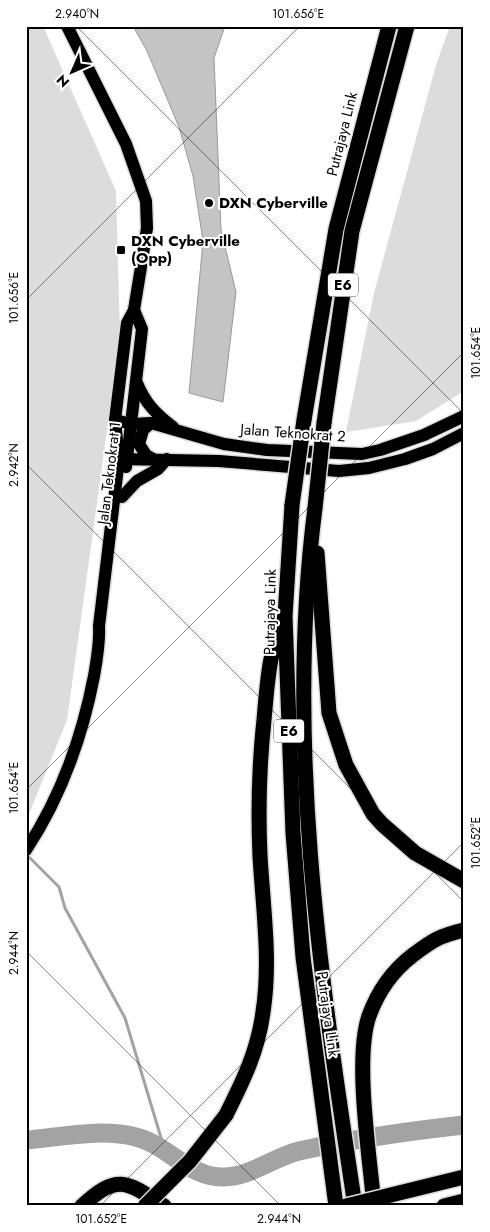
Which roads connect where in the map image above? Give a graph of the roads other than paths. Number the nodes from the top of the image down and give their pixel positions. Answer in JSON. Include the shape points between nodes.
{"nodes":[{"id":1,"x":67,"y":26,"type":"edge"},
{"id":2,"x":388,"y":26,"type":"edge"},
{"id":3,"x":407,"y":26,"type":"edge"},
{"id":4,"x":134,"y":310,"type":"junction"},
{"id":5,"x":137,"y":384,"type":"junction"},
{"id":6,"x":464,"y":416,"type":"edge"},
{"id":7,"x":115,"y":420,"type":"junction"},
{"id":8,"x":151,"y":423,"type":"junction"},
{"id":9,"x":132,"y":424,"type":"junction"},
{"id":10,"x":179,"y":432,"type":"junction"},
{"id":11,"x":464,"y":433,"type":"edge"},
{"id":12,"x":153,"y":459,"type":"junction"},
{"id":13,"x":167,"y":459,"type":"junction"},
{"id":14,"x":123,"y":460,"type":"junction"},
{"id":15,"x":122,"y":497,"type":"junction"},
{"id":16,"x":311,"y":538,"type":"junction"},
{"id":17,"x":284,"y":616,"type":"junction"},
{"id":18,"x":100,"y":639,"type":"junction"},
{"id":19,"x":26,"y":850,"type":"edge"},
{"id":20,"x":464,"y":881,"type":"edge"},
{"id":21,"x":464,"y":930,"type":"edge"},
{"id":22,"x":464,"y":1177,"type":"edge"},
{"id":23,"x":464,"y":1201,"type":"edge"},
{"id":24,"x":82,"y":1206,"type":"edge"},
{"id":25,"x":145,"y":1206,"type":"edge"},
{"id":26,"x":164,"y":1206,"type":"edge"},
{"id":27,"x":336,"y":1206,"type":"edge"},
{"id":28,"x":346,"y":1206,"type":"edge"},
{"id":29,"x":355,"y":1206,"type":"edge"},
{"id":30,"x":374,"y":1206,"type":"edge"},
{"id":31,"x":444,"y":1206,"type":"edge"}],
"edges":[{"from":1,"to":4,"type":"main road","name":"Jalan Teknokrat 1","via":[[126,144],[146,201],[147,228]]},
{"from":2,"to":17,"type":"highway","name":"Putrajaya Link","number":"E6","bridge":true,"via":[[336,229],[292,505]]},
{"from":3,"to":16,"type":"highway","name":"Putrajaya Link","number":"E6","bridge":true,"via":[[352,231]]},
{"from":4,"to":5,"type":"main road","name":"Jalan Teknokrat 1","via":[[142,329]]},
{"from":4,"to":7,"type":"main road","name":"Jalan Teknokrat 1","via":[[127,323]]},
{"from":5,"to":9,"type":"main road","name":"Jalan Teknokrat 1"},
{"from":5,"to":10,"type":"main road","via":[[151,408]]},
{"from":6,"to":10,"type":"main road","name":"Jalan Teknokrat 2","via":[[424,435],[362,454],[267,450],[224,444]]},
{"from":7,"to":9,"type":"main road","name":"Jalan Teknokrat 2"},
{"from":7,"to":14,"type":"main road","name":"Jalan Teknokrat 1"},
{"from":8,"to":9,"type":"main road","name":"Jalan Teknokrat 2"},
{"from":8,"to":10,"type":"main road","name":"Jalan Teknokrat 2"},
{"from":8,"to":12,"type":"main road","via":[[143,430],[138,444]]},
{"from":9,"to":14,"type":"main road","name":"Jalan Teknokrat 1"},
{"from":11,"to":13,"type":"main road","via":[[405,459],[339,471]]},
{"from":12,"to":13,"type":"main road"},
{"from":12,"to":14,"type":"main road"},
{"from":13,"to":15,"type":"main road","via":[[158,469],[137,481]]},
{"from":14,"to":15,"type":"main road","name":"Jalan Teknokrat 1"},
{"from":14,"to":18,"type":"main road","name":"Jalan Teknokrat 1","via":[[99,626]]},
{"from":15,"to":18,"type":"main road","name":"Jalan Teknokrat 1","via":[[106,628]]},
{"from":16,"to":20,"type":"highway","via":[[318,556],[329,713],[346,765],[382,824],[415,853]]},
{"from":16,"to":29,"type":"highway","name":"Putrajaya Link","number":"E6","via":[[303,718],[309,835]]},
{"from":17,"to":25,"type":"highway","bridge":true,"via":[[275,636],[258,775],[266,940],[263,1012],[250,1068],[226,1115],[190,1161]]},
{"from":17,"to":27,"type":"highway","name":"Putrajaya Link","number":"E6","via":[[293,833],[303,957]]},
{"from":18,"to":19,"type":"main road","name":"Jalan Teknokrat 1","via":[[80,734],[66,777]]},
{"from":21,"to":30,"type":"highway","via":[[441,936],[400,965],[384,985],[369,1017],[363,1057]]},
{"from":22,"to":28,"type":"highway","bridge":true},
{"from":23,"to":31,"type":"highway"},
{"from":24,"to":26,"type":"highway","via":[[101,1188],[122,1183],[134,1186]]}]}
